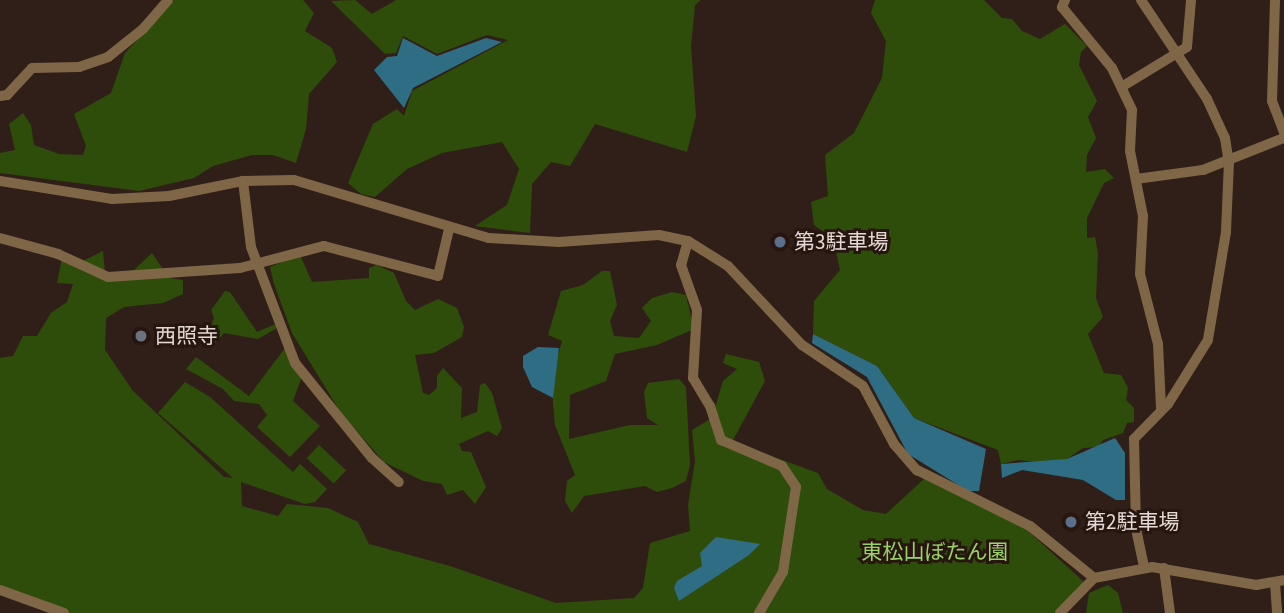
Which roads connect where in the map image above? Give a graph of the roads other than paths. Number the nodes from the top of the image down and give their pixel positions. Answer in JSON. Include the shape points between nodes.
{"nodes":[{"id":1,"x":168,"y":0,"type":"edge"},
{"id":2,"x":1065,"y":0,"type":"edge"},
{"id":3,"x":1141,"y":0,"type":"edge"},
{"id":4,"x":1191,"y":0,"type":"edge"},
{"id":5,"x":1275,"y":0,"type":"edge"},
{"id":6,"x":1179,"y":51,"type":"junction"},
{"id":7,"x":1123,"y":86,"type":"junction"},
{"id":8,"x":0,"y":96,"type":"edge"},
{"id":9,"x":1284,"y":136,"type":"edge"},
{"id":10,"x":1229,"y":162,"type":"junction"},
{"id":11,"x":1136,"y":179,"type":"junction"},
{"id":12,"x":243,"y":180,"type":"junction"},
{"id":13,"x":0,"y":181,"type":"edge"},
{"id":14,"x":449,"y":229,"type":"junction"},
{"id":15,"x":0,"y":237,"type":"edge"},
{"id":16,"x":688,"y":241,"type":"junction"},
{"id":17,"x":258,"y":264,"type":"junction"},
{"id":18,"x":1161,"y":408,"type":"junction"},
{"id":19,"x":399,"y":482,"type":"dead end"},
{"id":20,"x":1144,"y":568,"type":"junction"},
{"id":21,"x":1164,"y":568,"type":"junction"},
{"id":22,"x":1094,"y":578,"type":"junction"},
{"id":23,"x":1279,"y":582,"type":"edge"},
{"id":24,"x":0,"y":590,"type":"edge"},
{"id":25,"x":64,"y":613,"type":"edge"},
{"id":26,"x":759,"y":613,"type":"edge"},
{"id":27,"x":1060,"y":613,"type":"edge"},
{"id":28,"x":1170,"y":613,"type":"edge"},
{"id":29,"x":1277,"y":613,"type":"edge"}],
"edges":[{"from":1,"to":8,"type":"street","via":[[143,29],[108,57],[79,67],[32,68],[10,92]]},
{"from":2,"to":7,"type":"street","via":[[1062,7]]},
{"from":3,"to":6,"type":"street"},
{"from":4,"to":6,"type":"street","via":[[1187,47]]},
{"from":5,"to":9,"type":"street","via":[[1272,101]]},
{"from":6,"to":7,"type":"street"},
{"from":6,"to":10,"type":"street","via":[[1216,117]]},
{"from":7,"to":11,"type":"street","via":[[1132,110],[1130,151]]},
{"from":9,"to":10,"type":"street"},
{"from":10,"to":11,"type":"street","via":[[1172,176]]},
{"from":10,"to":18,"type":"street","via":[[1226,232],[1208,340]]},
{"from":11,"to":18,"type":"street","via":[[1143,216],[1140,274],[1158,344]]},
{"from":12,"to":13,"type":"street","via":[[131,199]]},
{"from":12,"to":14,"type":"street","via":[[311,184]]},
{"from":12,"to":17,"type":"street","via":[[251,247]]},
{"from":14,"to":16,"type":"street","via":[[530,242],[659,235]]},
{"from":14,"to":17,"type":"street","via":[[438,276],[417,274],[332,246]]},
{"from":15,"to":17,"type":"street","via":[[58,254],[108,277]]},
{"from":16,"to":22,"type":"street","via":[[728,266],[802,345],[863,386],[894,444],[917,470],[1030,526]]},
{"from":16,"to":26,"type":"street","via":[[681,265],[697,310],[693,379],[710,405],[721,440],[782,466],[796,487],[783,572]]},
{"from":17,"to":19,"type":"street","via":[[303,375],[372,458]]},
{"from":18,"to":20,"type":"street","via":[[1133,444],[1136,528]]},
{"from":20,"to":21,"type":"street"},
{"from":20,"to":22,"type":"street"},
{"from":21,"to":23,"type":"street","via":[[1256,585]]},
{"from":21,"to":28,"type":"street"},
{"from":22,"to":27,"type":"street"},
{"from":23,"to":29,"type":"street"},
{"from":24,"to":25,"type":"street"}]}
